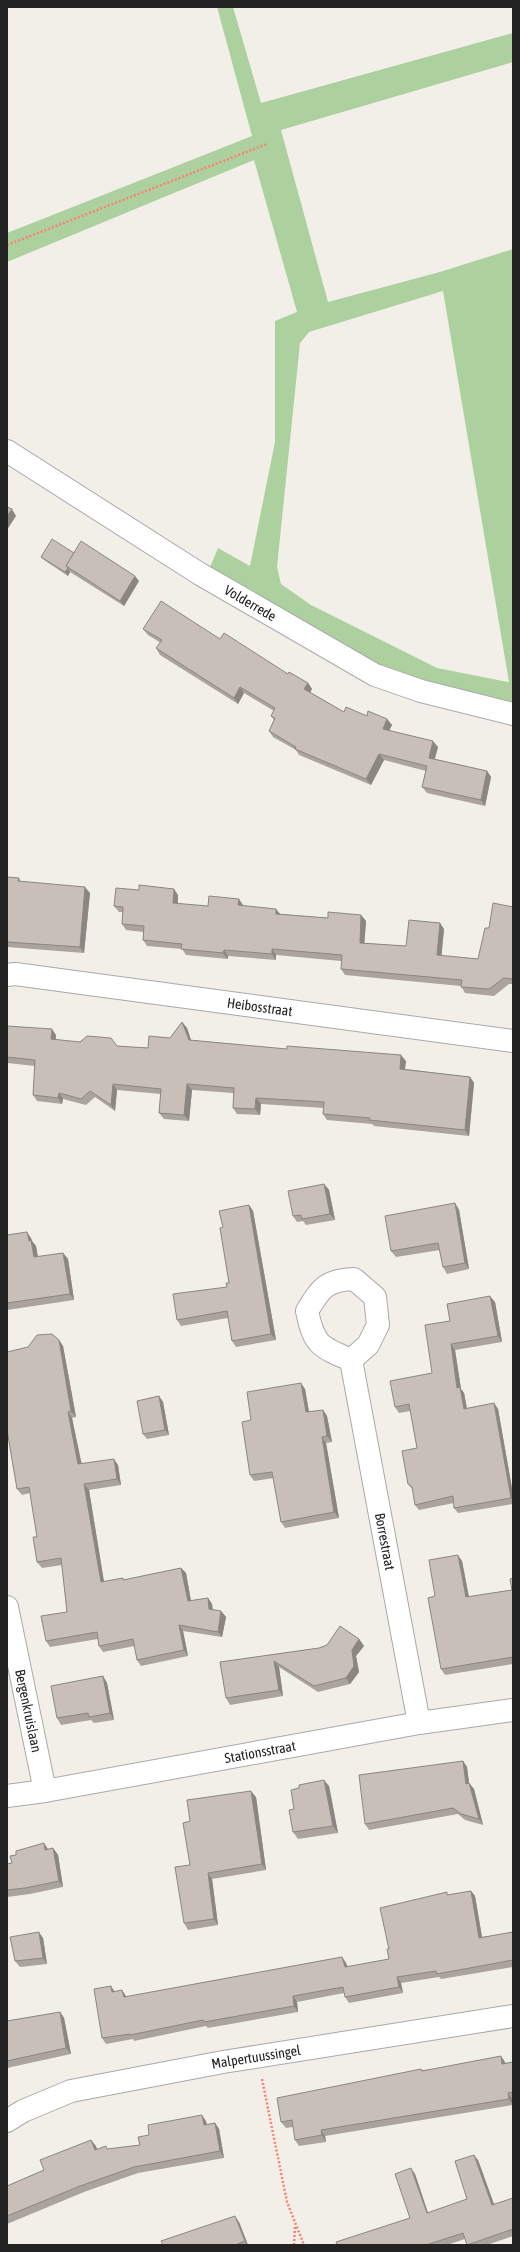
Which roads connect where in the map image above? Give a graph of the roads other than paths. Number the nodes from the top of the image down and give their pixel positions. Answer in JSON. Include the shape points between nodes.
{"nodes":[{"id":1,"x":7,"y":451,"type":"edge"},
{"id":2,"x":513,"y":714,"type":"edge"},
{"id":3,"x":7,"y":976,"type":"edge"},
{"id":4,"x":513,"y":1041,"type":"edge"},
{"id":5,"x":351,"y":1360,"type":"dead end"},
{"id":6,"x":7,"y":1607,"type":"edge"},
{"id":7,"x":513,"y":1710,"type":"edge"},
{"id":8,"x":419,"y":1723,"type":"junction"},
{"id":9,"x":45,"y":1791,"type":"junction"},
{"id":10,"x":7,"y":1796,"type":"edge"},
{"id":11,"x":513,"y":2016,"type":"edge"},
{"id":12,"x":7,"y":2122,"type":"edge"}],
"edges":[{"from":1,"to":2,"type":"street","name":"Volderrede","via":[[200,574],[375,675],[421,691]]},
{"from":3,"to":4,"type":"street","name":"Heibosstraat","via":[[15,974]]},
{"from":5,"to":8,"type":"street","name":"Borrestraat"},
{"from":6,"to":9,"type":"street","name":"Bergenkruislaan"},
{"from":7,"to":8,"type":"street","name":"Stationsstraat"},
{"from":8,"to":9,"type":"street","name":"Stationsstraat"},
{"from":9,"to":10,"type":"street","name":"Stationsstraat"},
{"from":11,"to":12,"type":"street","name":"Malpertuussingel","via":[[223,2062],[71,2091],[23,2111]]}]}
